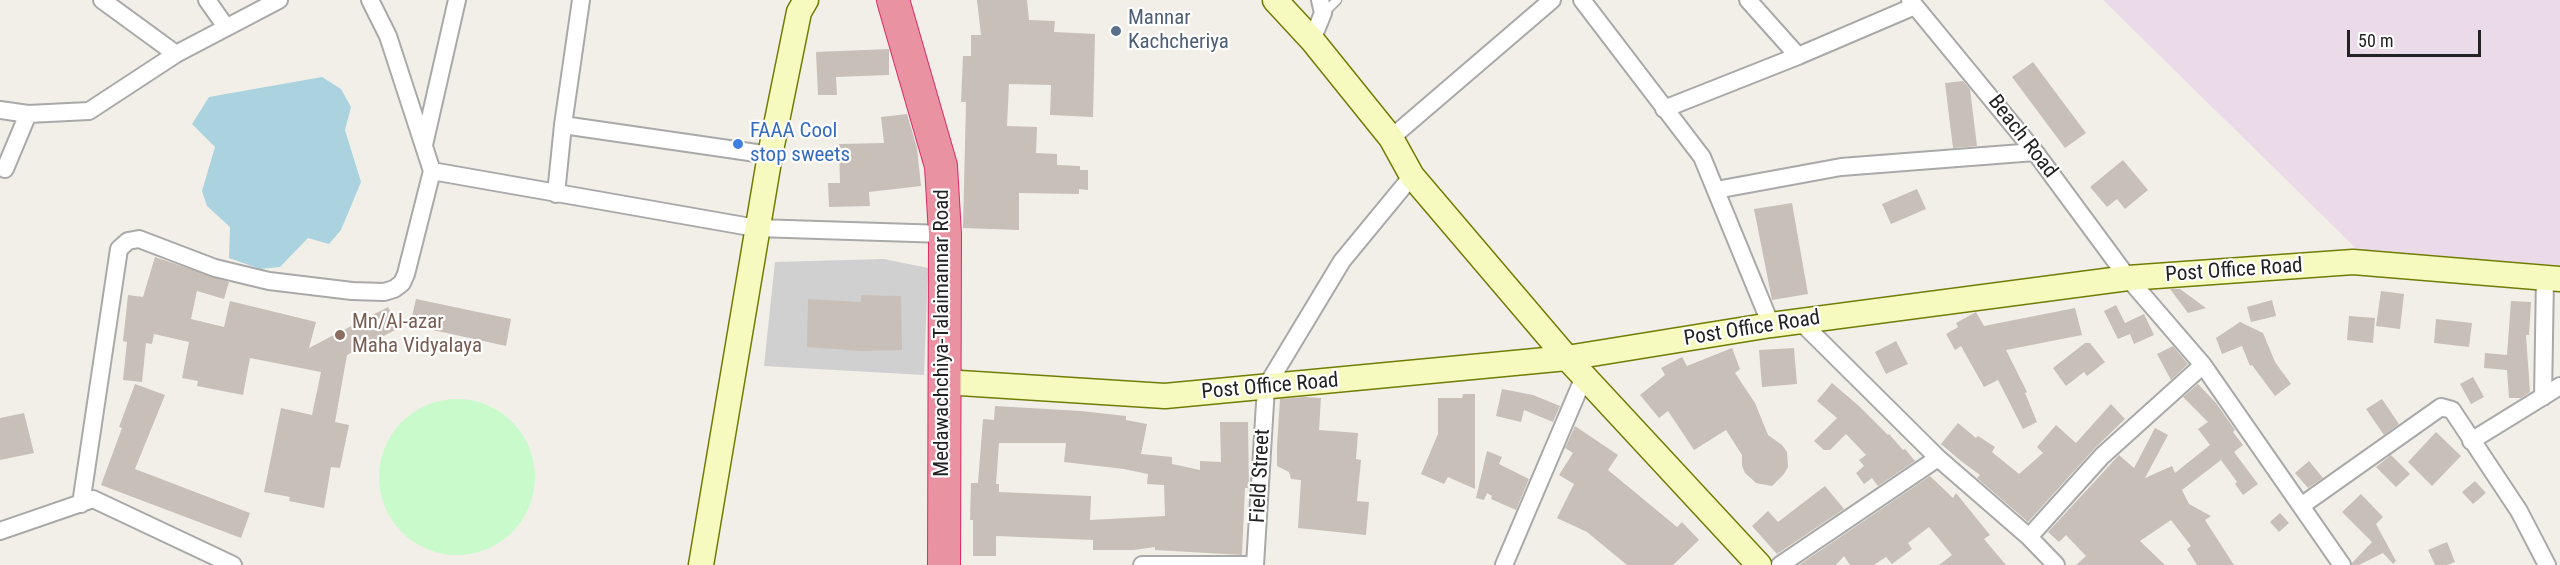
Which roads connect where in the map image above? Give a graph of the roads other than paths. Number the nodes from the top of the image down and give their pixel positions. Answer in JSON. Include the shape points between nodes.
{"nodes":[{"id":1,"x":102,"y":0,"type":"edge"},
{"id":2,"x":207,"y":0,"type":"edge"},
{"id":3,"x":279,"y":0,"type":"edge"},
{"id":4,"x":370,"y":0,"type":"edge"},
{"id":5,"x":457,"y":0,"type":"edge"},
{"id":6,"x":581,"y":0,"type":"edge"},
{"id":7,"x":893,"y":0,"type":"edge"},
{"id":8,"x":1275,"y":0,"type":"edge"},
{"id":9,"x":1337,"y":0,"type":"edge"},
{"id":10,"x":1552,"y":0,"type":"edge"},
{"id":11,"x":1582,"y":0,"type":"edge"},
{"id":12,"x":1748,"y":0,"type":"edge"},
{"id":13,"x":1913,"y":3,"type":"edge"},
{"id":14,"x":801,"y":4,"type":"edge"},
{"id":15,"x":1322,"y":7,"type":"edge"},
{"id":16,"x":226,"y":27,"type":"junction"},
{"id":17,"x":1312,"y":40,"type":"junction"},
{"id":18,"x":176,"y":54,"type":"junction"},
{"id":19,"x":1798,"y":56,"type":"junction"},
{"id":20,"x":1664,"y":109,"type":"junction"},
{"id":21,"x":0,"y":110,"type":"edge"},
{"id":22,"x":28,"y":114,"type":"junction"},
{"id":23,"x":563,"y":125,"type":"junction"},
{"id":24,"x":1391,"y":138,"type":"junction"},
{"id":25,"x":424,"y":146,"type":"junction"},
{"id":26,"x":2035,"y":152,"type":"junction"},
{"id":27,"x":770,"y":155,"type":"junction"},
{"id":28,"x":5,"y":169,"type":"dead end"},
{"id":29,"x":432,"y":171,"type":"junction"},
{"id":30,"x":1412,"y":176,"type":"junction"},
{"id":31,"x":1716,"y":190,"type":"junction"},
{"id":32,"x":556,"y":194,"type":"junction"},
{"id":33,"x":756,"y":228,"type":"junction"},
{"id":34,"x":945,"y":234,"type":"junction"},
{"id":35,"x":2128,"y":278,"type":"junction"},
{"id":36,"x":2553,"y":279,"type":"edge"},
{"id":37,"x":1800,"y":321,"type":"junction"},
{"id":38,"x":1772,"y":325,"type":"junction"},
{"id":39,"x":1567,"y":358,"type":"junction"},
{"id":40,"x":2203,"y":365,"type":"junction"},
{"id":41,"x":1584,"y":377,"type":"junction"},
{"id":42,"x":944,"y":382,"type":"junction"},
{"id":43,"x":2560,"y":386,"type":"edge"},
{"id":44,"x":1266,"y":387,"type":"junction"},
{"id":45,"x":2543,"y":397,"type":"junction"},
{"id":46,"x":2471,"y":441,"type":"junction"},
{"id":47,"x":1938,"y":458,"type":"junction"},
{"id":48,"x":81,"y":504,"type":"junction"},
{"id":49,"x":2301,"y":506,"type":"junction"},
{"id":50,"x":0,"y":531,"type":"edge"},
{"id":51,"x":2029,"y":537,"type":"junction"},
{"id":52,"x":233,"y":565,"type":"edge"},
{"id":53,"x":701,"y":565,"type":"edge"},
{"id":54,"x":944,"y":565,"type":"edge"},
{"id":55,"x":1142,"y":565,"type":"edge"},
{"id":56,"x":1256,"y":565,"type":"edge"},
{"id":57,"x":1504,"y":565,"type":"edge"},
{"id":58,"x":1759,"y":565,"type":"edge"},
{"id":59,"x":1780,"y":565,"type":"edge"},
{"id":60,"x":2056,"y":565,"type":"edge"},
{"id":61,"x":2341,"y":565,"type":"edge"},
{"id":62,"x":2547,"y":565,"type":"edge"}],
"edges":[{"from":1,"to":18,"type":"street"},
{"from":2,"to":16,"type":"street"},
{"from":3,"to":16,"type":"street"},
{"from":4,"to":25,"type":"street","via":[[388,36]]},
{"from":5,"to":25,"type":"street"},
{"from":6,"to":23,"type":"street"},
{"from":7,"to":34,"type":"highway","name":"Medawachchiya-Talaimannar Road","via":[[941,166]]},
{"from":8,"to":17,"type":"street"},
{"from":9,"to":15,"type":"lane"},
{"from":10,"to":24,"type":"street"},
{"from":11,"to":20,"type":"street"},
{"from":12,"to":19,"type":"street"},
{"from":13,"to":19,"type":"street"},
{"from":13,"to":26,"type":"street","name":"Beach Road"},
{"from":14,"to":27,"type":"street"},
{"from":15,"to":17,"type":"street"},
{"from":16,"to":18,"type":"street"},
{"from":17,"to":24,"type":"street"},
{"from":18,"to":22,"type":"street","via":[[89,111]]},
{"from":19,"to":20,"type":"street"},
{"from":20,"to":31,"type":"street","via":[[1701,157]]},
{"from":21,"to":22,"type":"street"},
{"from":22,"to":28,"type":"street"},
{"from":23,"to":27,"type":"street"},
{"from":23,"to":32,"type":"street"},
{"from":24,"to":30,"type":"street"},
{"from":25,"to":29,"type":"street"},
{"from":26,"to":31,"type":"street","via":[[1841,167]]},
{"from":26,"to":35,"type":"street","name":"Beach Road"},
{"from":27,"to":33,"type":"street"},
{"from":29,"to":32,"type":"street"},
{"from":29,"to":48,"type":"street","via":[[406,274],[394,289],[384,292],[269,281],[215,268],[139,239],[128,241],[119,249]]},
{"from":30,"to":39,"type":"street"},
{"from":30,"to":44,"type":"street","via":[[1342,261]]},
{"from":31,"to":38,"type":"street"},
{"from":32,"to":33,"type":"street"},
{"from":33,"to":34,"type":"street"},
{"from":33,"to":53,"type":"street"},
{"from":34,"to":42,"type":"highway","name":"Medawachchiya-Talaimannar Road"},
{"from":35,"to":36,"type":"street","name":"Post Office Road","via":[[2353,262]]},
{"from":35,"to":37,"type":"street","name":"Post Office Road"},
{"from":35,"to":40,"type":"street","name":"Beach Road"},
{"from":36,"to":45,"type":"street"},
{"from":37,"to":38,"type":"street","name":"Post Office Road"},
{"from":37,"to":47,"type":"street"},
{"from":38,"to":39,"type":"street","name":"Post Office Road"},
{"from":39,"to":41,"type":"street"},
{"from":39,"to":44,"type":"street","name":"Post Office Road"},
{"from":40,"to":49,"type":"street","name":"Beach Road"},
{"from":40,"to":51,"type":"street","via":[[2102,456]]},
{"from":41,"to":57,"type":"street"},
{"from":41,"to":58,"type":"street"},
{"from":42,"to":44,"type":"street","name":"Post Office Road","via":[[1165,396]]},
{"from":42,"to":54,"type":"highway","name":"Medawachchiya-Talaimannar Road"},
{"from":43,"to":45,"type":"street"},
{"from":44,"to":56,"type":"street","name":"Field Street"},
{"from":45,"to":46,"type":"street"},
{"from":46,"to":49,"type":"street","via":[[2452,410],[2441,407]]},
{"from":46,"to":62,"type":"street","via":[[2519,511]]},
{"from":47,"to":51,"type":"street"},
{"from":47,"to":59,"type":"street"},
{"from":48,"to":50,"type":"street"},
{"from":48,"to":52,"type":"street","via":[[93,499]]},
{"from":49,"to":61,"type":"street","name":"Beach Road"},
{"from":51,"to":60,"type":"street"},
{"from":55,"to":56,"type":"street"}]}
